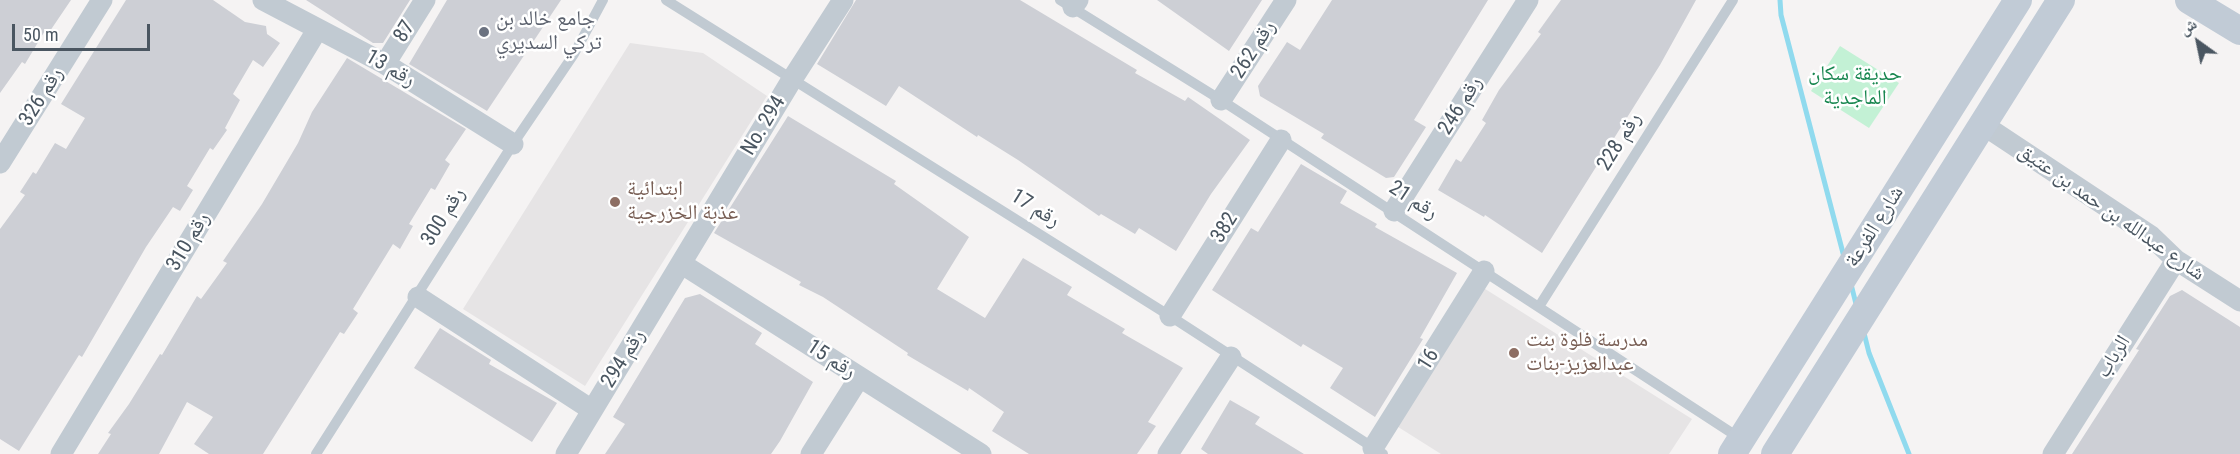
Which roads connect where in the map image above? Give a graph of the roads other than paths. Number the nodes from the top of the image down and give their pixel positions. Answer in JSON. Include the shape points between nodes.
{"nodes":[{"id":1,"x":102,"y":0,"type":"edge"},
{"id":2,"x":263,"y":0,"type":"edge"},
{"id":3,"x":425,"y":0,"type":"edge"},
{"id":4,"x":603,"y":0,"type":"edge"},
{"id":5,"x":666,"y":0,"type":"edge"},
{"id":6,"x":843,"y":0,"type":"edge"},
{"id":7,"x":1286,"y":0,"type":"edge"},
{"id":8,"x":1528,"y":0,"type":"edge"},
{"id":9,"x":1734,"y":0,"type":"edge"},
{"id":10,"x":2018,"y":0,"type":"edge"},
{"id":11,"x":2061,"y":0,"type":"edge"},
{"id":12,"x":2189,"y":0,"type":"edge"},
{"id":13,"x":1070,"y":2,"type":"edge"},
{"id":14,"x":317,"y":30,"type":"junction"},
{"id":15,"x":2240,"y":32,"type":"edge"},
{"id":16,"x":385,"y":64,"type":"junction"},
{"id":17,"x":791,"y":81,"type":"junction"},
{"id":18,"x":1221,"y":99,"type":"junction"},
{"id":19,"x":1982,"y":124,"type":"junction"},
{"id":20,"x":1281,"y":140,"type":"junction"},
{"id":21,"x":513,"y":144,"type":"junction"},
{"id":22,"x":0,"y":164,"type":"edge"},
{"id":23,"x":1394,"y":211,"type":"junction"},
{"id":24,"x":2176,"y":260,"type":"junction"},
{"id":25,"x":682,"y":264,"type":"junction"},
{"id":26,"x":1484,"y":271,"type":"junction"},
{"id":27,"x":418,"y":297,"type":"junction"},
{"id":28,"x":2240,"y":301,"type":"edge"},
{"id":29,"x":1540,"y":305,"type":"junction"},
{"id":30,"x":1170,"y":316,"type":"junction"},
{"id":31,"x":1231,"y":357,"type":"junction"},
{"id":32,"x":859,"y":378,"type":"junction"},
{"id":33,"x":592,"y":410,"type":"junction"},
{"id":34,"x":1736,"y":446,"type":"edge"},
{"id":35,"x":1378,"y":451,"type":"edge"},
{"id":36,"x":61,"y":454,"type":"edge"},
{"id":37,"x":316,"y":454,"type":"edge"},
{"id":38,"x":566,"y":454,"type":"edge"},
{"id":39,"x":811,"y":454,"type":"edge"},
{"id":40,"x":981,"y":454,"type":"edge"},
{"id":41,"x":1168,"y":454,"type":"edge"},
{"id":42,"x":1776,"y":454,"type":"edge"},
{"id":43,"x":2053,"y":454,"type":"edge"}],
"edges":[{"from":1,"to":22,"type":"street","name":"رقم 326"},
{"from":2,"to":14,"type":"street","name":"رقم 13"},
{"from":3,"to":16,"type":"street","name":"87"},
{"from":4,"to":21,"type":"lane","name":"رقم 300","via":[[574,54]]},
{"from":5,"to":17,"type":"lane","name":"رقم 17"},
{"from":6,"to":17,"type":"street","name":"No. 294"},
{"from":7,"to":18,"type":"street","name":"رقم 262"},
{"from":8,"to":23,"type":"street","name":"رقم 246"},
{"from":9,"to":29,"type":"lane","name":"رقم 228"},
{"from":10,"to":34,"type":"street","name":"شارع الفرعة"},
{"from":11,"to":19,"type":"street","name":"شارع الفرعة"},
{"from":12,"to":15,"type":"street"},
{"from":13,"to":18,"type":"lane","name":"رقم 21"},
{"from":14,"to":16,"type":"street","name":"رقم 13"},
{"from":14,"to":36,"type":"street","name":"رقم 310"},
{"from":16,"to":21,"type":"street","name":"رقم 13"},
{"from":17,"to":25,"type":"street","name":"No. 294"},
{"from":17,"to":30,"type":"lane","name":"رقم 17"},
{"from":18,"to":20,"type":"lane","name":"رقم 21"},
{"from":19,"to":24,"type":"street","name":"شارع عبدالله بن حمد بن عتيق","via":[[2151,236]]},
{"from":19,"to":42,"type":"street","name":"شارع الفرعة"},
{"from":20,"to":23,"type":"lane","name":"رقم 21"},
{"from":20,"to":30,"type":"street","name":"382"},
{"from":21,"to":27,"type":"lane","name":"رقم 300"},
{"from":23,"to":26,"type":"lane","name":"رقم 21"},
{"from":24,"to":28,"type":"street","name":"شارع عبدالله بن حمد بن عتيق"},
{"from":24,"to":43,"type":"street","name":"الرباب"},
{"from":25,"to":32,"type":"street","name":"رقم 15"},
{"from":25,"to":33,"type":"street","name":"رقم 294"},
{"from":26,"to":29,"type":"lane","name":"رقم 21"},
{"from":26,"to":35,"type":"street","name":"16"},
{"from":27,"to":33,"type":"street"},
{"from":27,"to":37,"type":"lane","name":"رقم 300"},
{"from":29,"to":34,"type":"lane","name":"رقم 21"},
{"from":30,"to":31,"type":"lane","name":"رقم 17"},
{"from":31,"to":35,"type":"lane","name":"رقم 17"},
{"from":31,"to":41,"type":"street"},
{"from":32,"to":39,"type":"street"},
{"from":32,"to":40,"type":"street","name":"رقم 15"},
{"from":33,"to":38,"type":"street","name":"رقم 294"}]}
